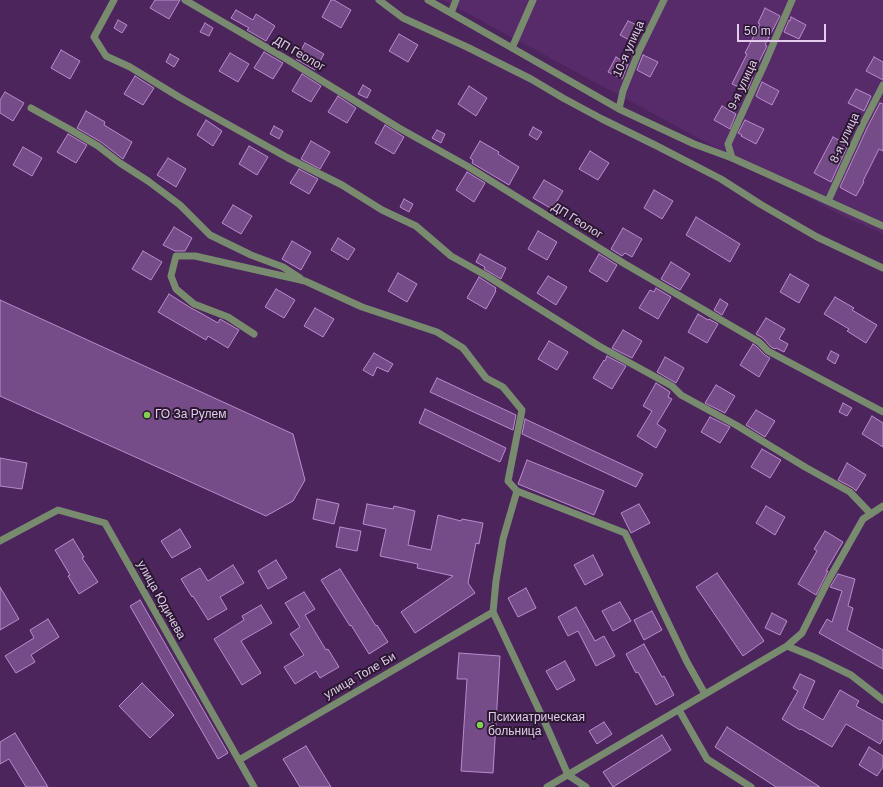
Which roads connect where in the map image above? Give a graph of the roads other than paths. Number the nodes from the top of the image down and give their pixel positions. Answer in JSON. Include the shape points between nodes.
{"nodes":[{"id":1,"x":114,"y":0,"type":"edge"},
{"id":2,"x":185,"y":0,"type":"edge"},
{"id":3,"x":379,"y":0,"type":"edge"},
{"id":4,"x":428,"y":0,"type":"edge"},
{"id":5,"x":456,"y":0,"type":"edge"},
{"id":6,"x":533,"y":0,"type":"edge"},
{"id":7,"x":664,"y":0,"type":"edge"},
{"id":8,"x":792,"y":0,"type":"edge"},
{"id":9,"x":451,"y":13,"type":"junction"},
{"id":10,"x":512,"y":48,"type":"junction"},
{"id":11,"x":883,"y":85,"type":"edge"},
{"id":12,"x":31,"y":108,"type":"dead end"},
{"id":13,"x":619,"y":109,"type":"junction"},
{"id":14,"x":732,"y":158,"type":"junction"},
{"id":15,"x":828,"y":201,"type":"junction"},
{"id":16,"x":883,"y":226,"type":"edge"},
{"id":17,"x":883,"y":268,"type":"edge"},
{"id":18,"x":305,"y":281,"type":"junction"},
{"id":19,"x":254,"y":334,"type":"dead end"},
{"id":20,"x":883,"y":412,"type":"edge"},
{"id":21,"x":517,"y":491,"type":"junction"},
{"id":22,"x":883,"y":506,"type":"edge"},
{"id":23,"x":871,"y":514,"type":"junction"},
{"id":24,"x":0,"y":541,"type":"edge"},
{"id":25,"x":493,"y":612,"type":"junction"},
{"id":26,"x":787,"y":646,"type":"junction"},
{"id":27,"x":705,"y":694,"type":"junction"},
{"id":28,"x":883,"y":700,"type":"edge"},
{"id":29,"x":679,"y":710,"type":"junction"},
{"id":30,"x":238,"y":760,"type":"junction"},
{"id":31,"x":568,"y":775,"type":"junction"},
{"id":32,"x":254,"y":787,"type":"edge"},
{"id":33,"x":547,"y":787,"type":"edge"},
{"id":34,"x":586,"y":787,"type":"edge"},
{"id":35,"x":751,"y":787,"type":"edge"}],
"edges":[{"from":1,"to":23,"type":"street","via":[[94,37],[106,56],[130,67],[288,158],[342,185],[382,210],[416,226],[451,256],[599,346],[672,386],[680,395],[850,492]]},
{"from":2,"to":20,"type":"street","name":"ДП Геолог","via":[[467,166],[625,264],[759,342],[768,351]]},
{"from":3,"to":17,"type":"street","via":[[403,18],[467,47],[722,179],[817,238]]},
{"from":4,"to":9,"type":"street"},
{"from":5,"to":9,"type":"street"},
{"from":6,"to":10,"type":"street"},
{"from":7,"to":13,"type":"street","name":"10-я улица","via":[[639,51],[623,91]]},
{"from":8,"to":14,"type":"street","name":"9-я улица","via":[[728,144]]},
{"from":9,"to":10,"type":"street"},
{"from":10,"to":13,"type":"street"},
{"from":11,"to":15,"type":"street","name":"8-я улица"},
{"from":12,"to":18,"type":"street","via":[[98,146],[148,181],[180,205],[210,235],[283,267]]},
{"from":13,"to":14,"type":"street","via":[[694,144]]},
{"from":14,"to":15,"type":"street"},
{"from":15,"to":16,"type":"street"},
{"from":18,"to":19,"type":"street","via":[[195,256],[176,256],[171,276],[176,289],[194,304],[228,317]]},
{"from":18,"to":21,"type":"street","via":[[362,307],[437,332],[463,348],[486,378],[503,386],[522,410],[508,481]]},
{"from":21,"to":25,"type":"street","via":[[504,539]]},
{"from":21,"to":27,"type":"street","via":[[625,533]]},
{"from":22,"to":23,"type":"street"},
{"from":23,"to":26,"type":"street","via":[[863,519],[802,633]]},
{"from":24,"to":30,"type":"street","name":"улица Юдичева","via":[[58,510],[105,523]]},
{"from":25,"to":30,"type":"street","name":"улица Толе Би"},
{"from":25,"to":31,"type":"street"},
{"from":26,"to":27,"type":"street"},
{"from":26,"to":28,"type":"street","via":[[851,675]]},
{"from":27,"to":29,"type":"street"},
{"from":29,"to":31,"type":"street"},
{"from":29,"to":35,"type":"street","via":[[707,759]]},
{"from":30,"to":32,"type":"street","name":"улица Юдичева"},
{"from":31,"to":33,"type":"street"},
{"from":31,"to":34,"type":"street"}]}
